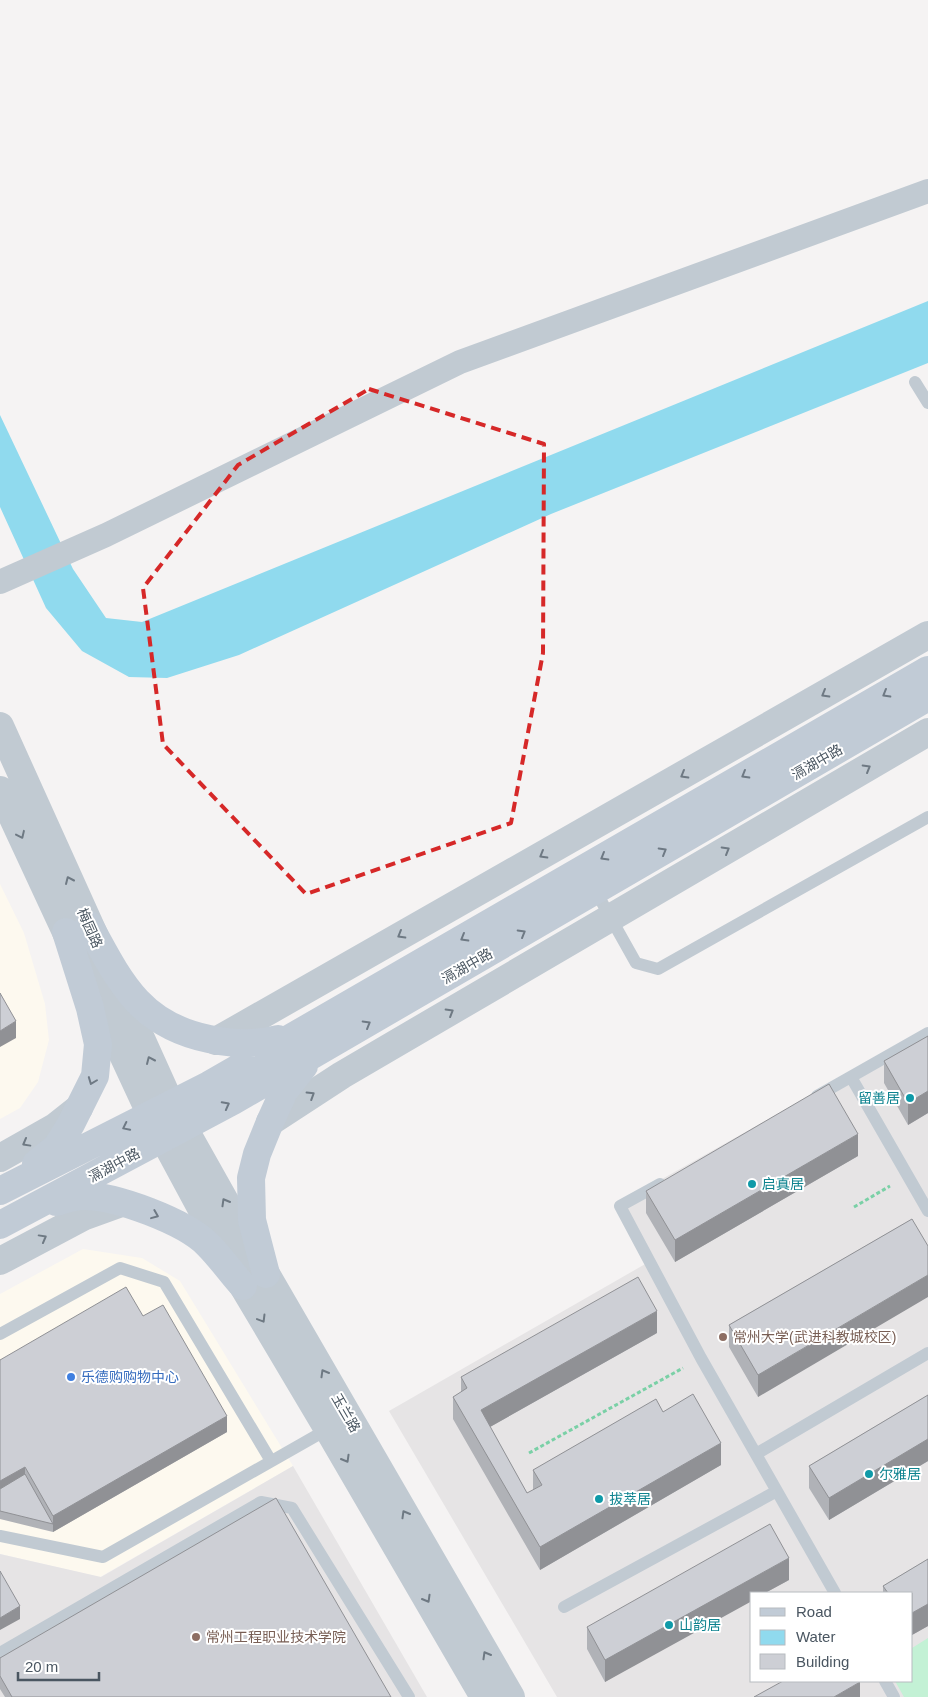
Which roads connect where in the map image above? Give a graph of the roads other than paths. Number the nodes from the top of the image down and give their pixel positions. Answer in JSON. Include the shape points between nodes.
{"nodes":[{"id":1,"x":928,"y":191,"type":"edge"},
{"id":2,"x":915,"y":382,"type":"dead end"},
{"id":3,"x":928,"y":403,"type":"edge"},
{"id":4,"x":0,"y":582,"type":"edge"},
{"id":5,"x":928,"y":635,"type":"edge"},
{"id":6,"x":928,"y":670,"type":"edge"},
{"id":7,"x":928,"y":697,"type":"edge"},
{"id":8,"x":0,"y":726,"type":"edge"},
{"id":9,"x":928,"y":732,"type":"edge"},
{"id":10,"x":0,"y":790,"type":"edge"},
{"id":11,"x":928,"y":817,"type":"edge"},
{"id":12,"x":595,"y":890,"type":"junction"},
{"id":13,"x":610,"y":917,"type":"junction"},
{"id":14,"x":78,"y":928,"type":"junction"},
{"id":15,"x":928,"y":1033,"type":"edge"},
{"id":16,"x":216,"y":1041,"type":"junction"},
{"id":17,"x":307,"y":1044,"type":"junction"},
{"id":18,"x":851,"y":1077,"type":"junction"},
{"id":19,"x":808,"y":1101,"type":"edge"},
{"id":20,"x":79,"y":1108,"type":"junction"},
{"id":21,"x":167,"y":1121,"type":"junction"},
{"id":22,"x":270,"y":1122,"type":"junction"},
{"id":23,"x":0,"y":1158,"type":"edge"},
{"id":24,"x":671,"y":1178,"type":"edge"},
{"id":25,"x":6,"y":1188,"type":"edge"},
{"id":26,"x":121,"y":1203,"type":"junction"},
{"id":27,"x":928,"y":1210,"type":"edge"},
{"id":28,"x":4,"y":1222,"type":"edge"},
{"id":29,"x":0,"y":1261,"type":"edge"},
{"id":30,"x":254,"y":1280,"type":"junction"},
{"id":31,"x":0,"y":1334,"type":"edge"},
{"id":32,"x":928,"y":1353,"type":"edge"},
{"id":33,"x":328,"y":1429,"type":"junction"},
{"id":34,"x":756,"y":1454,"type":"junction"},
{"id":35,"x":271,"y":1461,"type":"junction"},
{"id":36,"x":777,"y":1491,"type":"junction"},
{"id":37,"x":0,"y":1536,"type":"edge"},
{"id":38,"x":834,"y":1592,"type":"edge"},
{"id":39,"x":564,"y":1608,"type":"dead end"},
{"id":40,"x":0,"y":1653,"type":"edge"},
{"id":41,"x":886,"y":1682,"type":"edge"},
{"id":42,"x":408,"y":1697,"type":"edge"},
{"id":43,"x":484,"y":1697,"type":"edge"},
{"id":44,"x":511,"y":1697,"type":"edge"},
{"id":45,"x":894,"y":1697,"type":"edge"}],
"edges":[{"from":1,"to":4,"type":"street","via":[[460,362],[115,531]]},
{"from":2,"to":3,"type":"lane"},
{"from":5,"to":16,"type":"street","one_way":true},
{"from":6,"to":17,"type":"main road","name":"滆湖中路","one_way":true},
{"from":12,"to":7,"type":"main road","name":"滆湖中路","one_way":true},
{"from":14,"to":8,"type":"street","name":"梅园路","one_way":true},
{"from":13,"to":9,"type":"street","one_way":true},
{"from":10,"to":14,"type":"street","name":"梅园路","one_way":true},
{"from":11,"to":13,"type":"lane","via":[[658,969],[636,963]]},
{"from":12,"to":13,"type":"lane"},
{"from":17,"to":12,"type":"main road","name":"滆湖中路","one_way":true},
{"from":22,"to":13,"type":"street","one_way":true},
{"from":14,"to":16,"type":"main road","via":[[141,1006],[160,1021],[188,1035]]},
{"from":14,"to":20,"type":"main road","one_way":true,"via":[[98,1044],[95,1076]]},
{"from":14,"to":21,"type":"street","name":"梅园路"},
{"from":15,"to":18,"type":"lane"},
{"from":16,"to":17,"type":"main road"},
{"from":17,"to":21,"type":"main road","name":"滆湖中路"},
{"from":17,"to":22,"type":"main road"},
{"from":18,"to":19,"type":"lane"},
{"from":18,"to":27,"type":"lane"},
{"from":20,"to":23,"type":"street","one_way":true,"via":[[55,1127]]},
{"from":20,"to":25,"type":"main road","via":[[56,1147]]},
{"from":21,"to":25,"type":"main road","name":"滆湖中路","one_way":true},
{"from":21,"to":28,"type":"main road","name":"滆湖中路"},
{"from":21,"to":30,"type":"street","name":"玉兰路"},
{"from":22,"to":30,"type":"main road","via":[[256,1154],[251,1178]]},
{"from":24,"to":34,"type":"lane","via":[[620,1206]]},
{"from":26,"to":28,"type":"main road","via":[[81,1196],[47,1204]]},
{"from":29,"to":26,"type":"street","one_way":true,"via":[[85,1216]]},
{"from":26,"to":30,"type":"main road","one_way":true,"via":[[184,1227]]},
{"from":30,"to":33,"type":"street","name":"玉兰路","one_way":true},
{"from":44,"to":30,"type":"street","name":"玉兰路","one_way":true},
{"from":31,"to":35,"type":"lane","via":[[120,1268],[164,1282]]},
{"from":32,"to":34,"type":"lane"},
{"from":33,"to":35,"type":"lane"},
{"from":33,"to":43,"type":"street","name":"玉兰路","one_way":true},
{"from":34,"to":36,"type":"lane"},
{"from":35,"to":37,"type":"lane","via":[[103,1557]]},
{"from":36,"to":38,"type":"lane"},
{"from":36,"to":39,"type":"lane"},
{"from":40,"to":42,"type":"lane","via":[[260,1502],[292,1508]]},
{"from":41,"to":45,"type":"lane"}]}
